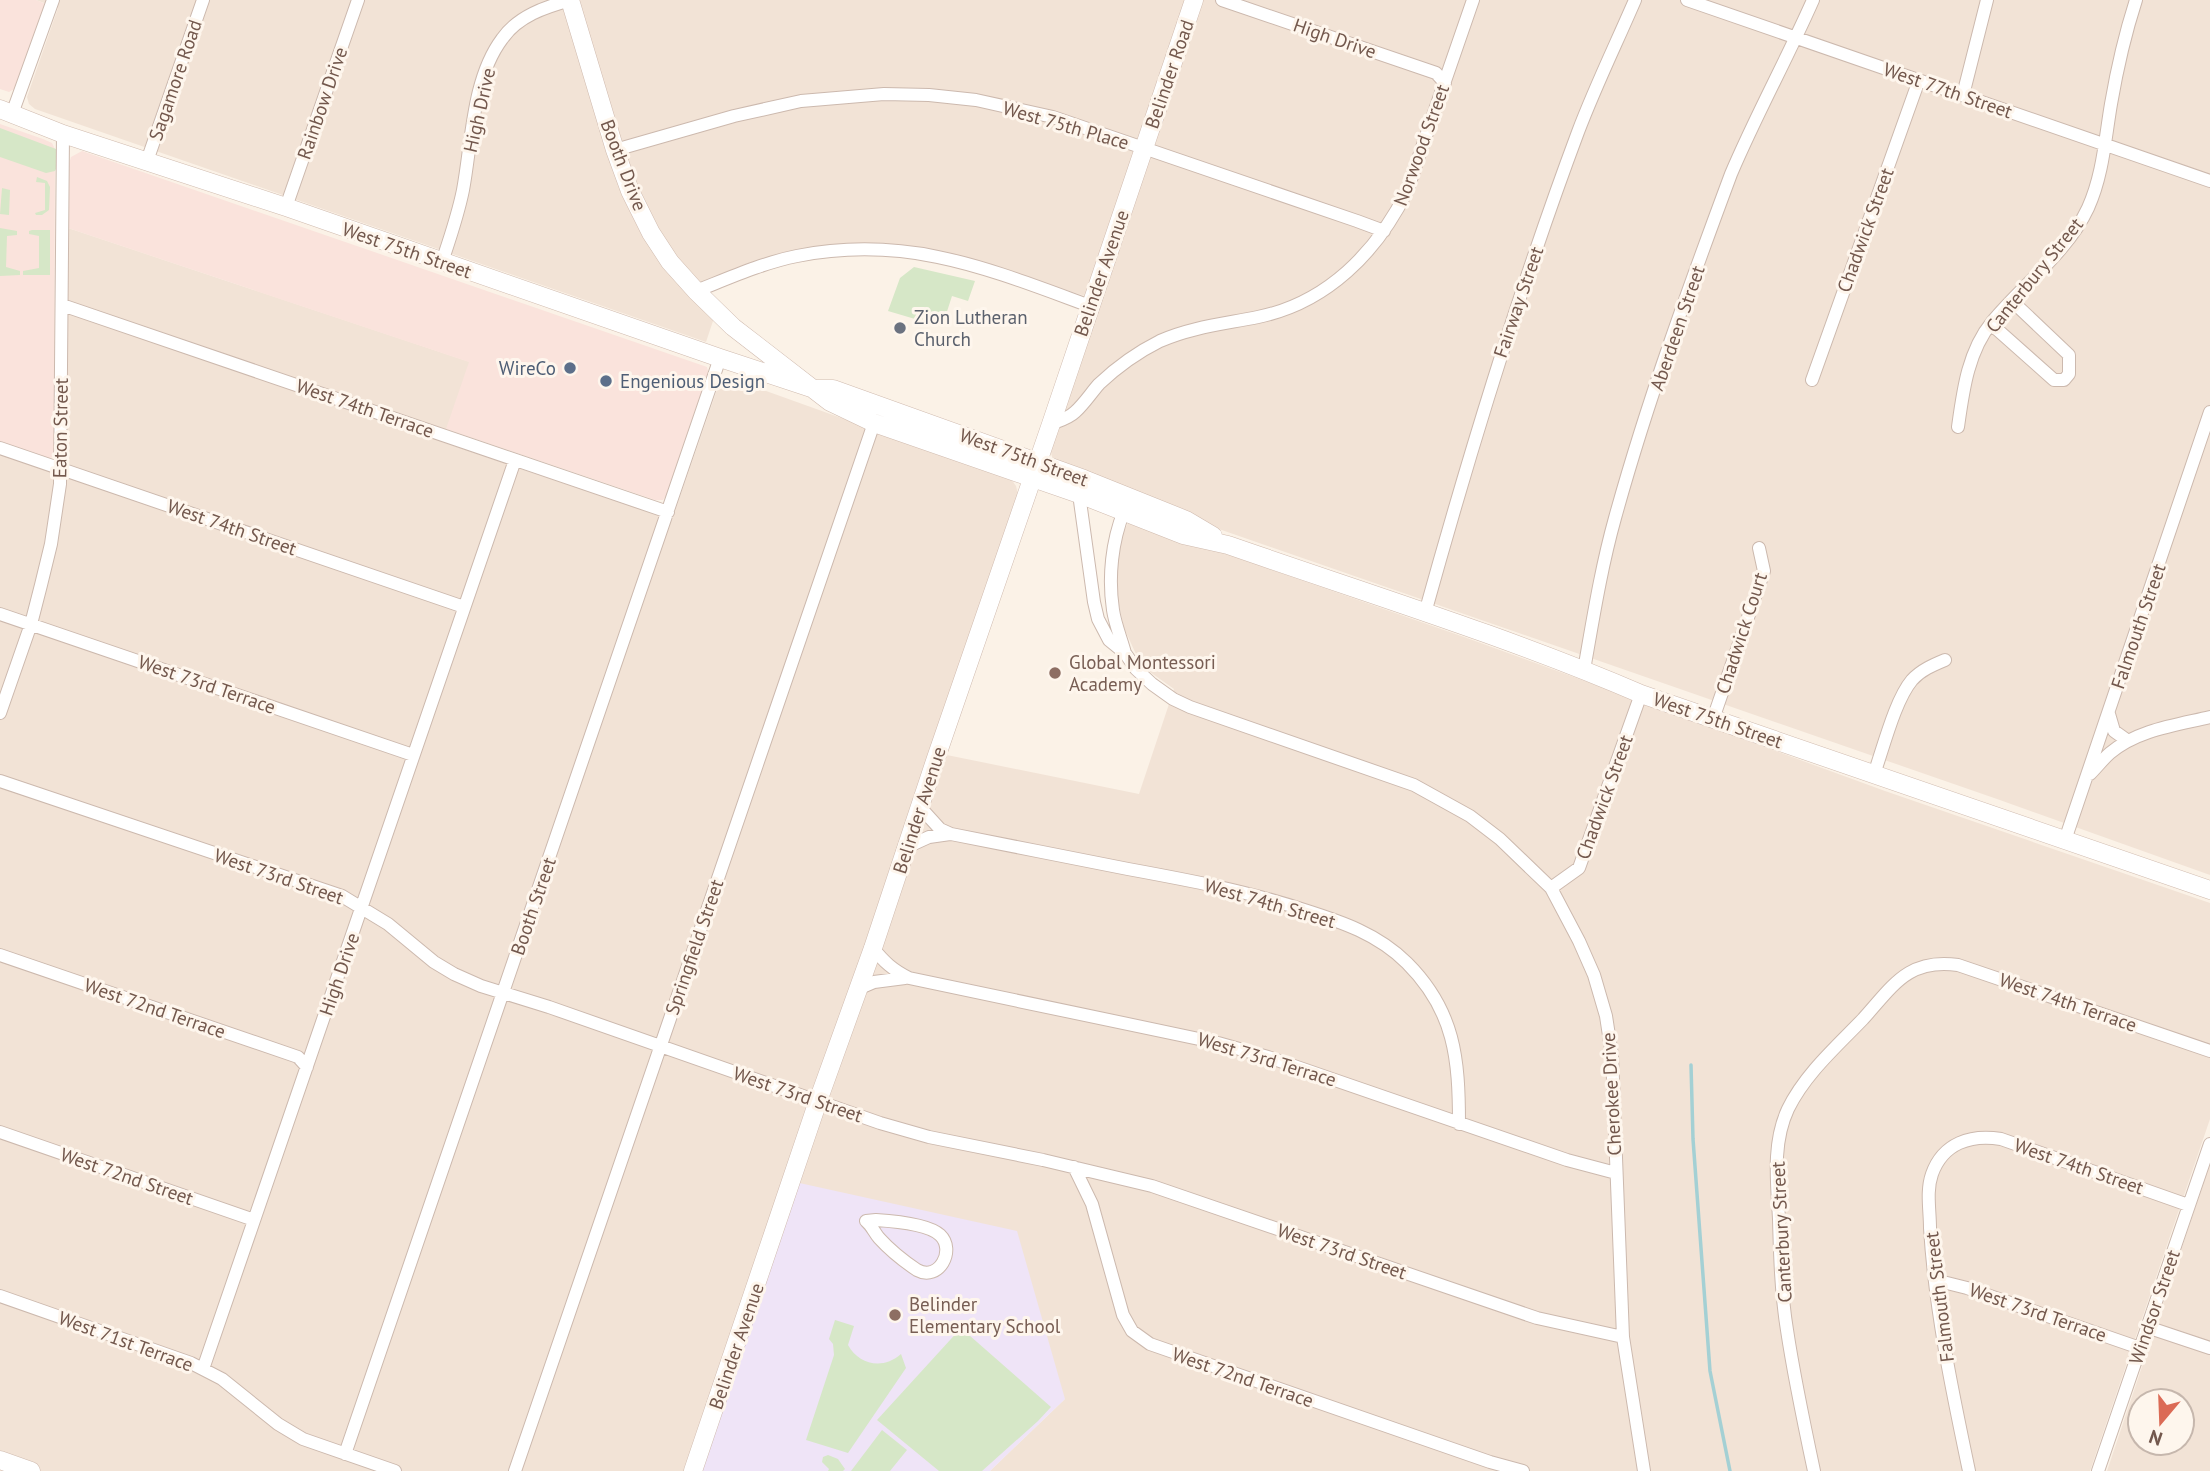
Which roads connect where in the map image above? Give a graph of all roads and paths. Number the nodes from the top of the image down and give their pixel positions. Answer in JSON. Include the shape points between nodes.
{"nodes":[{"id":1,"x":53,"y":0,"type":"edge"},
{"id":2,"x":203,"y":0,"type":"edge"},
{"id":3,"x":358,"y":0,"type":"edge"},
{"id":4,"x":570,"y":0,"type":"edge"},
{"id":5,"x":1194,"y":0,"type":"edge"},
{"id":6,"x":1223,"y":0,"type":"edge"},
{"id":7,"x":1473,"y":0,"type":"edge"},
{"id":8,"x":1635,"y":0,"type":"edge"},
{"id":9,"x":1687,"y":0,"type":"edge"},
{"id":10,"x":1813,"y":0,"type":"edge"},
{"id":11,"x":1986,"y":0,"type":"edge"},
{"id":12,"x":2136,"y":0,"type":"edge"},
{"id":13,"x":1796,"y":38,"type":"junction"},
{"id":14,"x":1919,"y":80,"type":"junction"},
{"id":15,"x":1444,"y":83,"type":"junction"},
{"id":16,"x":1963,"y":95,"type":"junction"},
{"id":17,"x":6,"y":111,"type":"edge"},
{"id":18,"x":63,"y":134,"type":"junction"},
{"id":19,"x":2105,"y":145,"type":"junction"},
{"id":20,"x":1144,"y":148,"type":"junction"},
{"id":21,"x":615,"y":150,"type":"junction"},
{"id":22,"x":147,"y":160,"type":"junction"},
{"id":23,"x":2210,"y":181,"type":"edge"},
{"id":24,"x":286,"y":207,"type":"junction"},
{"id":25,"x":1384,"y":231,"type":"junction"},
{"id":26,"x":442,"y":262,"type":"junction"},
{"id":27,"x":696,"y":292,"type":"junction"},
{"id":28,"x":2012,"y":301,"type":"junction"},
{"id":29,"x":62,"y":305,"type":"junction"},
{"id":30,"x":1090,"y":306,"type":"junction"},
{"id":31,"x":1991,"y":324,"type":"junction"},
{"id":32,"x":720,"y":359,"type":"junction"},
{"id":33,"x":1812,"y":380,"type":"dead end"},
{"id":34,"x":814,"y":389,"type":"junction"},
{"id":35,"x":2210,"y":412,"type":"edge"},
{"id":36,"x":874,"y":423,"type":"junction"},
{"id":37,"x":1051,"y":424,"type":"junction"},
{"id":38,"x":1958,"y":427,"type":"dead end"},
{"id":39,"x":0,"y":447,"type":"edge"},
{"id":40,"x":515,"y":460,"type":"junction"},
{"id":41,"x":60,"y":468,"type":"junction"},
{"id":42,"x":1036,"y":470,"type":"junction"},
{"id":43,"x":1079,"y":494,"type":"junction"},
{"id":44,"x":1124,"y":511,"type":"junction"},
{"id":45,"x":668,"y":512,"type":"junction"},
{"id":46,"x":1228,"y":545,"type":"junction"},
{"id":47,"x":1759,"y":548,"type":"dead end"},
{"id":48,"x":464,"y":607,"type":"junction"},
{"id":49,"x":1425,"y":613,"type":"junction"},
{"id":50,"x":0,"y":614,"type":"edge"},
{"id":51,"x":31,"y":624,"type":"junction"},
{"id":52,"x":1125,"y":653,"type":"junction"},
{"id":53,"x":1945,"y":660,"type":"dead end"},
{"id":54,"x":1584,"y":670,"type":"junction"},
{"id":55,"x":1641,"y":694,"type":"junction"},
{"id":56,"x":0,"y":713,"type":"edge"},
{"id":57,"x":2109,"y":714,"type":"junction"},
{"id":58,"x":2210,"y":717,"type":"edge"},
{"id":59,"x":1713,"y":719,"type":"junction"},
{"id":60,"x":2128,"y":741,"type":"junction"},
{"id":61,"x":414,"y":755,"type":"junction"},
{"id":62,"x":1874,"y":775,"type":"junction"},
{"id":63,"x":2087,"y":777,"type":"junction"},
{"id":64,"x":0,"y":781,"type":"edge"},
{"id":65,"x":919,"y":807,"type":"junction"},
{"id":66,"x":951,"y":834,"type":"junction"},
{"id":67,"x":2065,"y":840,"type":"junction"},
{"id":68,"x":907,"y":846,"type":"junction"},
{"id":69,"x":1551,"y":888,"type":"junction"},
{"id":70,"x":2210,"y":890,"type":"edge"},
{"id":71,"x":362,"y":907,"type":"junction"},
{"id":72,"x":873,"y":948,"type":"junction"},
{"id":73,"x":0,"y":955,"type":"edge"},
{"id":74,"x":1925,"y":965,"type":"joint"},
{"id":75,"x":909,"y":978,"type":"junction"},
{"id":76,"x":860,"y":988,"type":"junction"},
{"id":77,"x":503,"y":993,"type":"junction"},
{"id":78,"x":660,"y":1046,"type":"junction"},
{"id":79,"x":2210,"y":1051,"type":"edge"},
{"id":80,"x":307,"y":1067,"type":"junction"},
{"id":81,"x":818,"y":1101,"type":"junction"},
{"id":82,"x":1459,"y":1124,"type":"junction"},
{"id":83,"x":0,"y":1132,"type":"edge"},
{"id":84,"x":1968,"y":1139,"type":"joint"},
{"id":85,"x":2209,"y":1150,"type":"edge"},
{"id":86,"x":1074,"y":1167,"type":"junction"},
{"id":87,"x":1616,"y":1173,"type":"junction"},
{"id":88,"x":2188,"y":1205,"type":"junction"},
{"id":89,"x":254,"y":1220,"type":"junction"},
{"id":90,"x":866,"y":1221,"type":"joint"},
{"id":91,"x":1935,"y":1280,"type":"junction"},
{"id":92,"x":0,"y":1296,"type":"edge"},
{"id":93,"x":2147,"y":1326,"type":"junction"},
{"id":94,"x":1623,"y":1336,"type":"junction"},
{"id":95,"x":2140,"y":1348,"type":"junction"},
{"id":96,"x":2210,"y":1348,"type":"edge"},
{"id":97,"x":203,"y":1369,"type":"junction"},
{"id":98,"x":345,"y":1454,"type":"junction"},
{"id":99,"x":0,"y":1460,"type":"edge"},
{"id":100,"x":31,"y":1471,"type":"edge"},
{"id":101,"x":395,"y":1471,"type":"edge"},
{"id":102,"x":515,"y":1471,"type":"edge"},
{"id":103,"x":693,"y":1471,"type":"edge"},
{"id":104,"x":1524,"y":1471,"type":"edge"},
{"id":105,"x":1644,"y":1471,"type":"edge"},
{"id":106,"x":1814,"y":1471,"type":"edge"},
{"id":107,"x":1969,"y":1471,"type":"edge"},
{"id":108,"x":2098,"y":1471,"type":"edge"}],
"edges":[{"from":1,"to":17,"type":"street"},
{"from":2,"to":22,"type":"street","name":"Sagamore Road"},
{"from":3,"to":24,"type":"street","name":"Rainbow Drive"},
{"from":4,"to":21,"type":"main road","name":"Booth Drive"},
{"from":4,"to":26,"type":"street","name":"High Drive","via":[[519,22],[494,52],[483,80],[457,218]]},
{"from":5,"to":20,"type":"main road","name":"Belinder Road"},
{"from":6,"to":15,"type":"street","name":"High Drive","via":[[1436,73]]},
{"from":7,"to":15,"type":"street","name":"Norwood Street"},
{"from":8,"to":49,"type":"street","name":"Fairway Street","via":[[1601,73],[1537,247],[1487,396]]},
{"from":9,"to":13,"type":"street","name":"West 77th Street"},
{"from":10,"to":13,"type":"street","name":"Aberdeen Street"},
{"from":11,"to":16,"type":"street"},
{"from":12,"to":19,"type":"street","name":"Canterbury Street"},
{"from":13,"to":14,"type":"street","name":"West 77th Street"},
{"from":13,"to":54,"type":"street","name":"Aberdeen Street","via":[[1731,174],[1636,446],[1602,573]]},
{"from":14,"to":16,"type":"street","name":"West 77th Street"},
{"from":14,"to":33,"type":"street","name":"Chadwick Street"},
{"from":15,"to":25,"type":"street","name":"Norwood Street","via":[[1407,191]]},
{"from":16,"to":19,"type":"street","name":"West 77th Street"},
{"from":17,"to":18,"type":"main road","name":"West 75th Street"},
{"from":18,"to":22,"type":"main road","name":"West 75th Street"},
{"from":18,"to":29,"type":"street","name":"Eaton Street"},
{"from":19,"to":23,"type":"street","name":"West 77th Street"},
{"from":19,"to":28,"type":"street","name":"Canterbury Street","via":[[2098,183],[2077,228]]},
{"from":20,"to":21,"type":"street","name":"West 75th Place","via":[[1019,108],[929,95],[884,94],[755,110]]},
{"from":20,"to":25,"type":"street","name":"West 75th Place"},
{"from":20,"to":30,"type":"main road","name":"Belinder Avenue"},
{"from":21,"to":27,"type":"main road","name":"Booth Drive","via":[[651,233]]},
{"from":22,"to":24,"type":"main road","name":"West 75th Street"},
{"from":24,"to":26,"type":"main road","name":"West 75th Street"},
{"from":25,"to":37,"type":"street","name":"Norwood Street","via":[[1361,260],[1319,293],[1286,309],[1190,330],[1159,342],[1110,374],[1074,414]]},
{"from":26,"to":32,"type":"main road","name":"West 75th Street"},
{"from":27,"to":30,"type":"street","via":[[797,256],[871,249],[933,255],[977,266]]},
{"from":27,"to":34,"type":"main road","name":"Booth Drive","via":[[733,327]]},
{"from":28,"to":31,"type":"street","name":"Canterbury Street"},
{"from":28,"to":31,"type":"street","via":[[2069,355],[2069,374],[2064,380],[2054,380]]},
{"from":29,"to":40,"type":"street","name":"West 74th Terrace"},
{"from":29,"to":41,"type":"street","name":"Eaton Street"},
{"from":30,"to":37,"type":"main road","name":"Belinder Avenue"},
{"from":31,"to":38,"type":"street","name":"Canterbury Street","via":[[1964,383]]},
{"from":32,"to":34,"type":"main road","name":"West 75th Street"},
{"from":32,"to":45,"type":"street","name":"Booth Street"},
{"from":34,"to":36,"type":"main road","name":"West 75th Street"},
{"from":34,"to":42,"type":"main road","name":"West 75th Street","via":[[833,389]]},
{"from":35,"to":57,"type":"street","name":"Falmouth Street"},
{"from":36,"to":42,"type":"main road","name":"West 75th Street"},
{"from":36,"to":78,"type":"street","name":"Springfield Street"},
{"from":37,"to":42,"type":"main road","name":"Belinder Avenue"},
{"from":39,"to":41,"type":"street","name":"West 74th Street"},
{"from":40,"to":45,"type":"street","name":"West 74th Terrace"},
{"from":40,"to":48,"type":"street","name":"High Drive"},
{"from":41,"to":48,"type":"street","name":"West 74th Street"},
{"from":41,"to":51,"type":"street","name":"Eaton Street","via":[[51,544]]},
{"from":42,"to":43,"type":"main road","name":"West 75th Street"},
{"from":42,"to":46,"type":"main road","name":"West 75th Street","via":[[1186,520]]},
{"from":42,"to":65,"type":"main road","name":"Belinder Avenue"},
{"from":43,"to":44,"type":"main road","name":"West 75th Street"},
{"from":43,"to":52,"type":"street","name":"Cherokee Drive","via":[[1098,619],[1109,640]]},
{"from":44,"to":46,"type":"main road","name":"West 75th Street","via":[[1183,535]]},
{"from":44,"to":52,"type":"street","name":"Cherokee Drive","via":[[1113,548],[1112,590]]},
{"from":45,"to":77,"type":"street","name":"Booth Street"},
{"from":46,"to":49,"type":"main road","name":"West 75th Street"},
{"from":47,"to":59,"type":"street","name":"Chadwick Court","via":[[1765,571]]},
{"from":48,"to":61,"type":"street","name":"High Drive"},
{"from":49,"to":54,"type":"main road","name":"West 75th Street"},
{"from":50,"to":51,"type":"street","name":"West 73rd Terrace"},
{"from":51,"to":56,"type":"street","name":"Eaton Street"},
{"from":51,"to":61,"type":"street","name":"West 73rd Terrace"},
{"from":52,"to":69,"type":"street","name":"Cherokee Drive","via":[[1152,684],[1181,703],[1414,785],[1447,802],[1500,839]]},
{"from":53,"to":62,"type":"street","via":[[1911,681]]},
{"from":54,"to":55,"type":"main road","name":"West 75th Street"},
{"from":55,"to":59,"type":"main road","name":"West 75th Street"},
{"from":55,"to":69,"type":"street","name":"Chadwick Street","via":[[1579,868]]},
{"from":57,"to":60,"type":"street","via":[[2114,731]]},
{"from":57,"to":63,"type":"street","name":"Falmouth Street"},
{"from":58,"to":60,"type":"street"},
{"from":59,"to":62,"type":"main road","name":"West 75th Street"},
{"from":60,"to":63,"type":"street"},
{"from":61,"to":71,"type":"street","name":"High Drive"},
{"from":62,"to":67,"type":"main road","name":"West 75th Street"},
{"from":63,"to":67,"type":"street","name":"Falmouth Street"},
{"from":64,"to":71,"type":"street","name":"West 73rd Street","via":[[342,896]]},
{"from":65,"to":66,"type":"street","name":"West 74th Street"},
{"from":65,"to":68,"type":"main road","name":"Belinder Avenue"},
{"from":66,"to":68,"type":"street","name":"West 74th Street"},
{"from":66,"to":82,"type":"street","name":"West 74th Street","via":[[1248,893],[1333,919],[1377,939],[1417,974],[1444,1016],[1457,1058]]},
{"from":67,"to":70,"type":"main road","name":"West 75th Street"},
{"from":68,"to":72,"type":"main road","name":"Belinder Avenue"},
{"from":69,"to":87,"type":"street","name":"Cherokee Drive","via":[[1589,964],[1606,1016],[1614,1076]]},
{"from":71,"to":77,"type":"street","name":"West 73rd Street","via":[[454,974]]},
{"from":71,"to":80,"type":"street","name":"High Drive"},
{"from":72,"to":75,"type":"street","name":"West 73rd Terrace","via":[[883,962]]},
{"from":72,"to":76,"type":"main road","name":"Belinder Avenue"},
{"from":73,"to":80,"type":"street","name":"West 72nd Terrace","via":[[298,1057]]},
{"from":74,"to":79,"type":"street","name":"West 74th Terrace","via":[[1958,965]]},
{"from":74,"to":106,"type":"street","name":"Canterbury Street","via":[[1895,984],[1811,1074],[1789,1108],[1779,1140],[1776,1165],[1784,1302]]},
{"from":75,"to":76,"type":"street","name":"West 73rd Terrace"},
{"from":75,"to":82,"type":"street","name":"West 73rd Terrace","via":[[1218,1042]]},
{"from":76,"to":81,"type":"main road","name":"Belinder Avenue"},
{"from":77,"to":78,"type":"street","name":"West 73rd Street"},
{"from":77,"to":98,"type":"street","name":"Booth Street"},
{"from":78,"to":81,"type":"street","name":"West 73rd Street"},
{"from":78,"to":102,"type":"street","name":"Springfield Street"},
{"from":80,"to":89,"type":"street","name":"High Drive"},
{"from":81,"to":86,"type":"street","name":"West 73rd Street","via":[[929,1137]]},
{"from":81,"to":103,"type":"main road","name":"Belinder Avenue"},
{"from":82,"to":87,"type":"street","name":"West 73rd Terrace"},
{"from":83,"to":89,"type":"street","name":"West 72nd Street"},
{"from":84,"to":88,"type":"street","name":"West 74th Street","via":[[2001,1139]]},
{"from":84,"to":91,"type":"street","name":"Falmouth Street","via":[[1938,1161],[1931,1177]]},
{"from":85,"to":88,"type":"street","name":"Windsor Street"},
{"from":86,"to":94,"type":"street","name":"West 73rd Street","via":[[1152,1186],[1537,1318]]},
{"from":86,"to":104,"type":"street","name":"West 72nd Terrace","via":[[1093,1204],[1123,1315],[1132,1331],[1150,1344]]},
{"from":87,"to":94,"type":"street","name":"Cherokee Drive"},
{"from":88,"to":93,"type":"street","name":"Windsor Street"},
{"from":89,"to":97,"type":"street","name":"High Drive"},
{"from":90,"to":90,"type":"street","via":[[883,1242],[918,1270],[933,1272],[944,1262],[946,1249],[937,1233],[891,1221]]},
{"from":91,"to":95,"type":"street","name":"West 73rd Terrace"},
{"from":91,"to":107,"type":"street","name":"Falmouth Street"},
{"from":92,"to":97,"type":"street","name":"West 71st Terrace"},
{"from":93,"to":95,"type":"street","name":"Windsor Street"},
{"from":93,"to":96,"type":"street"},
{"from":94,"to":105,"type":"street","name":"Cherokee Drive"},
{"from":95,"to":108,"type":"street","name":"Windsor Street"},
{"from":97,"to":98,"type":"street","name":"West 71st Terrace","via":[[278,1424]]},
{"from":98,"to":101,"type":"street","name":"West 71st Terrace"},
{"from":99,"to":100,"type":"main road"}]}
